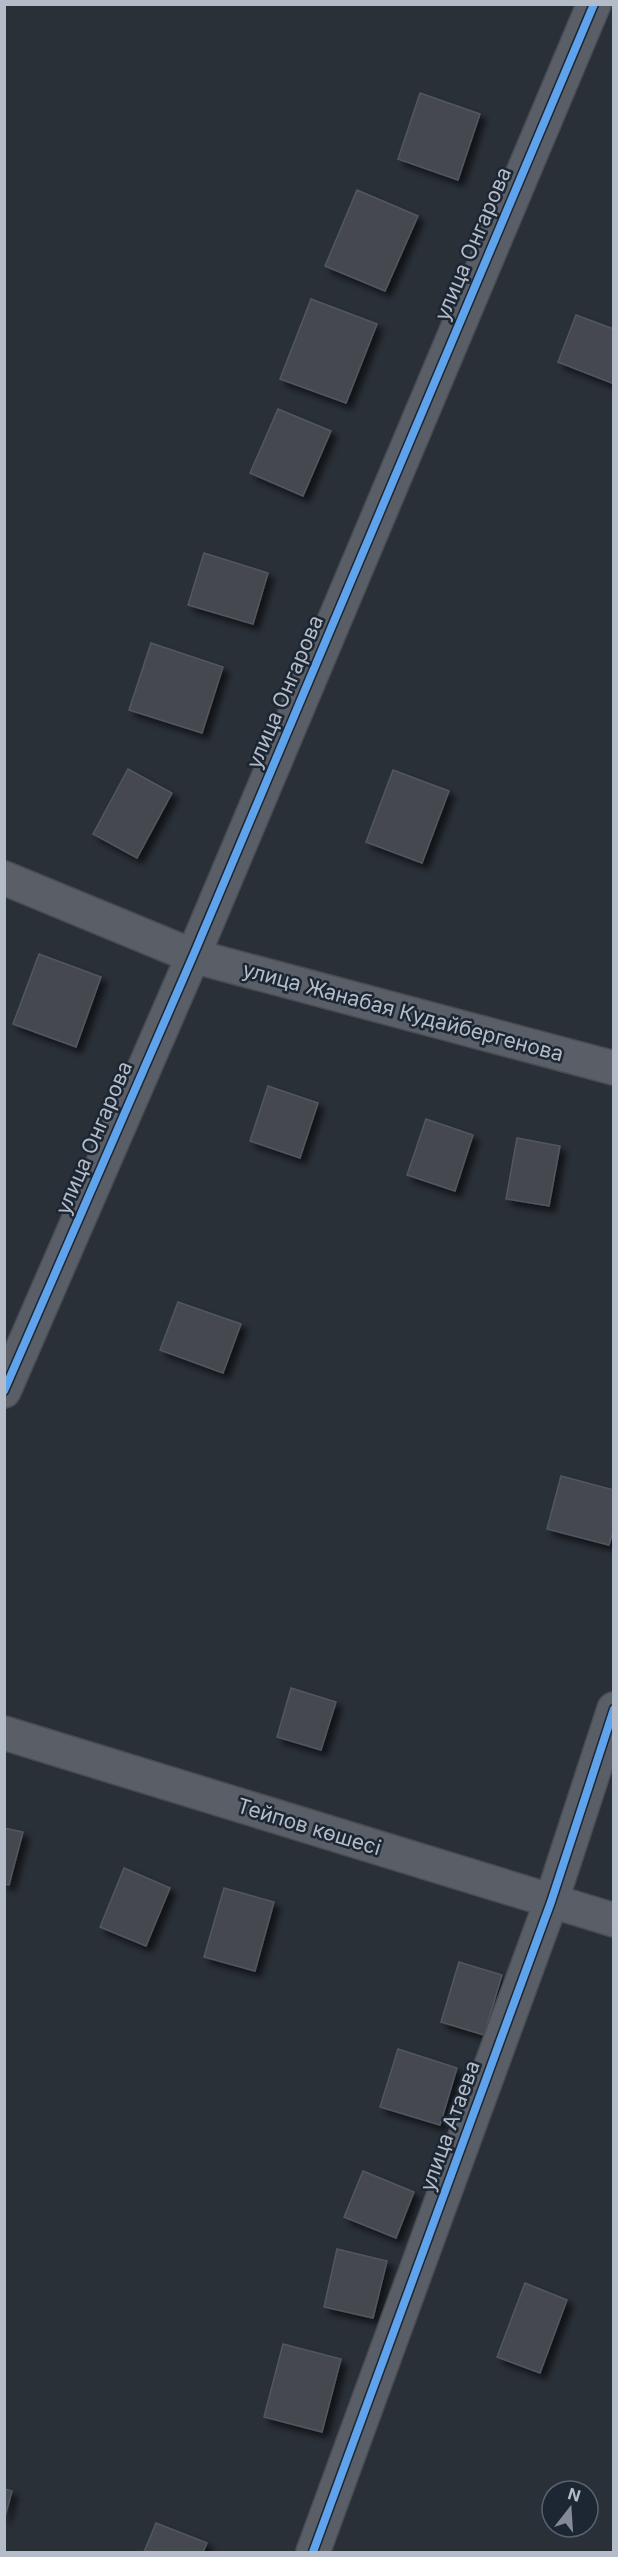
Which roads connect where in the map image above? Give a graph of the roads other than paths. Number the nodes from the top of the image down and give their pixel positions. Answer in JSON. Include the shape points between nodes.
{"nodes":[{"id":1,"x":594,"y":4,"type":"edge"},
{"id":2,"x":4,"y":878,"type":"edge"},
{"id":3,"x":193,"y":956,"type":"junction"},
{"id":4,"x":614,"y":1068,"type":"edge"},
{"id":5,"x":13,"y":1347,"type":"edge"},
{"id":6,"x":4,"y":1391,"type":"edge"},
{"id":7,"x":614,"y":1710,"type":"edge"},
{"id":8,"x":4,"y":1733,"type":"edge"},
{"id":9,"x":551,"y":1902,"type":"junction"},
{"id":10,"x":614,"y":1920,"type":"edge"},
{"id":11,"x":313,"y":2553,"type":"edge"}],
"edges":[{"from":1,"to":3,"type":"street","name":"улица Онгарова"},
{"from":2,"to":3,"type":"street","name":"улица Жанабая Кудайбергенова"},
{"from":3,"to":4,"type":"street","name":"улица Жанабая Кудайбергенова"},
{"from":3,"to":5,"type":"street","name":"улица Онгарова"},
{"from":5,"to":6,"type":"street","name":"улица Онгарова"},
{"from":7,"to":9,"type":"street","name":"улица Атаева"},
{"from":8,"to":9,"type":"street","name":"Тейпов көшесі"},
{"from":9,"to":10,"type":"street","name":"Тейпов көшесі"},
{"from":9,"to":11,"type":"street","name":"улица Атаева"}]}
